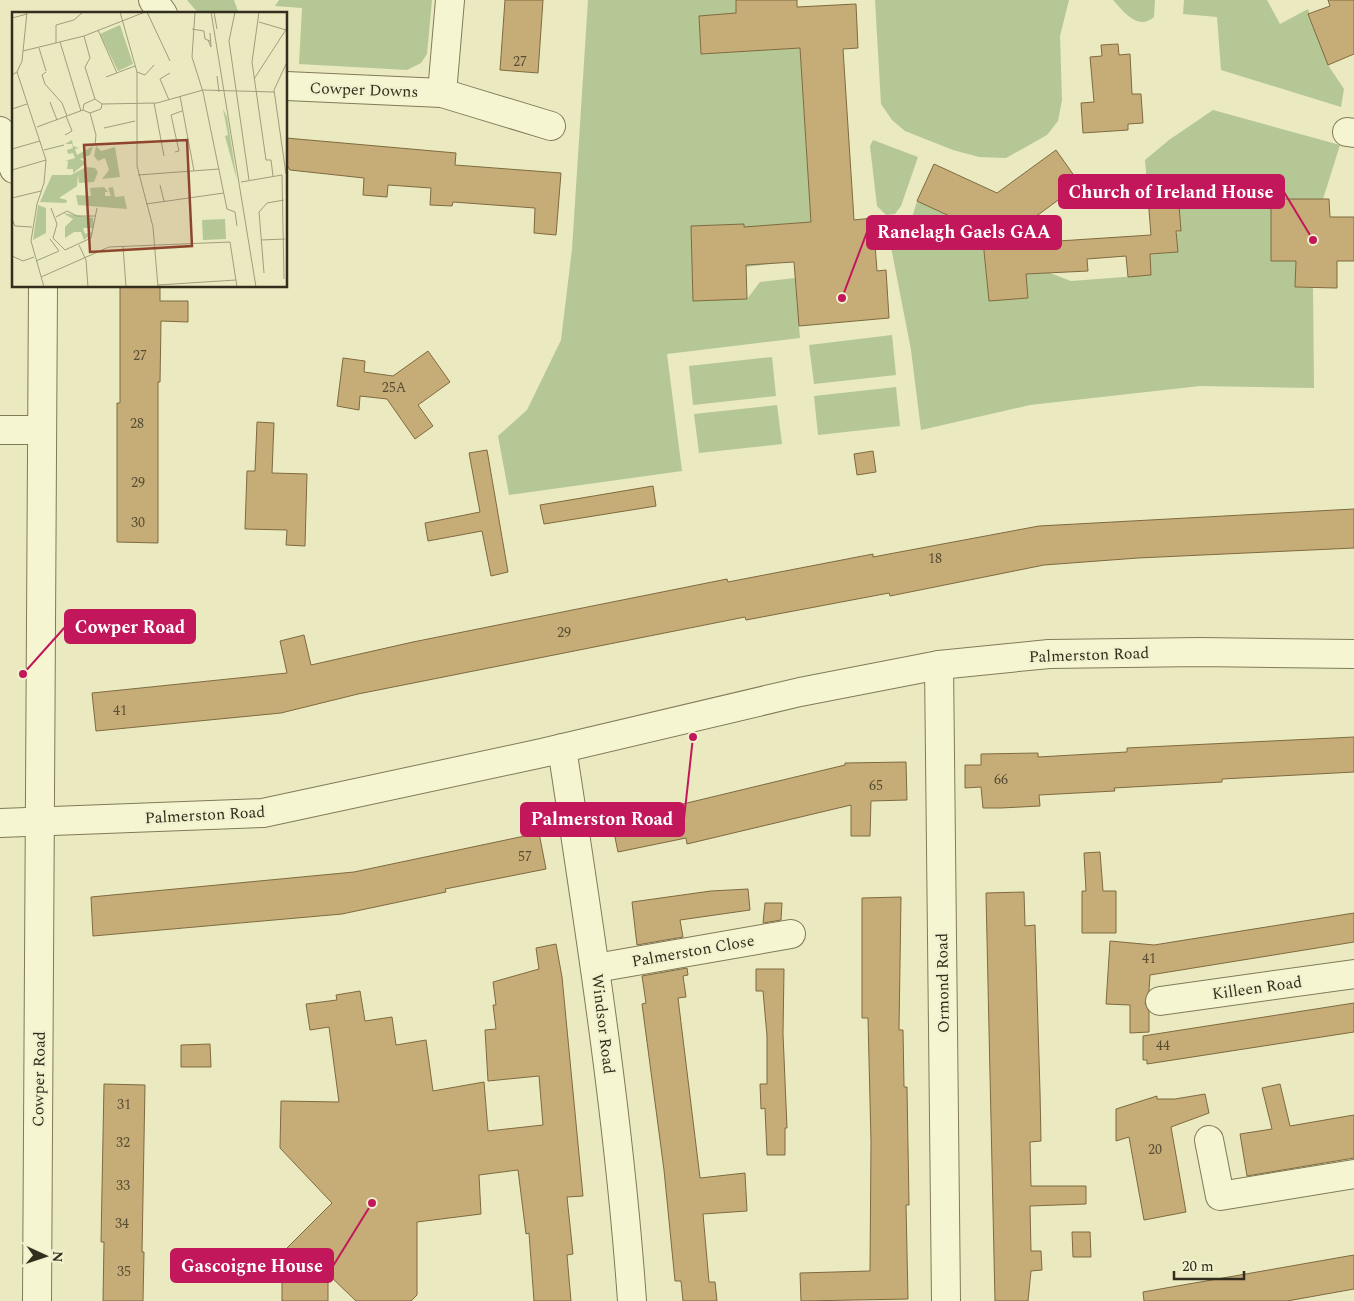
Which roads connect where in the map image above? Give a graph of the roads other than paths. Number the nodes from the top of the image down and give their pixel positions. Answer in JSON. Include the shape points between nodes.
{"nodes":[{"id":1,"x":153,"y":0,"type":"edge"},
{"id":2,"x":450,"y":0,"type":"edge"},
{"id":3,"x":162,"y":12,"type":"edge"},
{"id":4,"x":288,"y":86,"type":"edge"},
{"id":5,"x":442,"y":93,"type":"junction"},
{"id":6,"x":551,"y":126,"type":"dead end"},
{"id":7,"x":0,"y":131,"type":"edge"},
{"id":8,"x":12,"y":164,"type":"edge"},
{"id":9,"x":43,"y":288,"type":"edge"},
{"id":10,"x":0,"y":430,"type":"edge"},
{"id":11,"x":42,"y":430,"type":"junction"},
{"id":12,"x":1354,"y":654,"type":"edge"},
{"id":13,"x":939,"y":665,"type":"junction"},
{"id":14,"x":562,"y":748,"type":"junction"},
{"id":15,"x":39,"y":822,"type":"junction"},
{"id":16,"x":0,"y":823,"type":"edge"},
{"id":17,"x":790,"y":934,"type":"dead end"},
{"id":18,"x":596,"y":968,"type":"junction"},
{"id":19,"x":1354,"y":974,"type":"edge"},
{"id":20,"x":1160,"y":1001,"type":"dead end"},
{"id":21,"x":1209,"y":1140,"type":"dead end"},
{"id":22,"x":1354,"y":1174,"type":"edge"},
{"id":23,"x":37,"y":1301,"type":"edge"},
{"id":24,"x":632,"y":1301,"type":"edge"},
{"id":25,"x":946,"y":1301,"type":"edge"}],
"edges":[{"from":1,"to":3,"type":"street"},
{"from":2,"to":5,"type":"street","name":"Cowper Downs"},
{"from":4,"to":5,"type":"street","name":"Cowper Downs"},
{"from":5,"to":6,"type":"street","name":"Cowper Downs"},
{"from":7,"to":8,"type":"street"},
{"from":9,"to":11,"type":"street","name":"Cowper Road"},
{"from":10,"to":11,"type":"street"},
{"from":11,"to":15,"type":"street","name":"Cowper Road"},
{"from":12,"to":13,"type":"street","name":"Palmerston Road","via":[[1049,654]]},
{"from":13,"to":14,"type":"street","name":"Palmerston Road","via":[[800,692]]},
{"from":13,"to":25,"type":"street","name":"Ormond Road"},
{"from":14,"to":15,"type":"street","name":"Palmerston Road","via":[[263,813]]},
{"from":14,"to":18,"type":"street","name":"Windsor Road"},
{"from":15,"to":16,"type":"street","name":"Palmerston Road"},
{"from":15,"to":23,"type":"street","name":"Cowper Road"},
{"from":17,"to":18,"type":"street","name":"Palmerston Close"},
{"from":18,"to":24,"type":"street","name":"Windsor Road","via":[[626,1215]]},
{"from":19,"to":20,"type":"street","name":"Killeen Road"},
{"from":21,"to":22,"type":"street","via":[[1220,1196]]}]}
